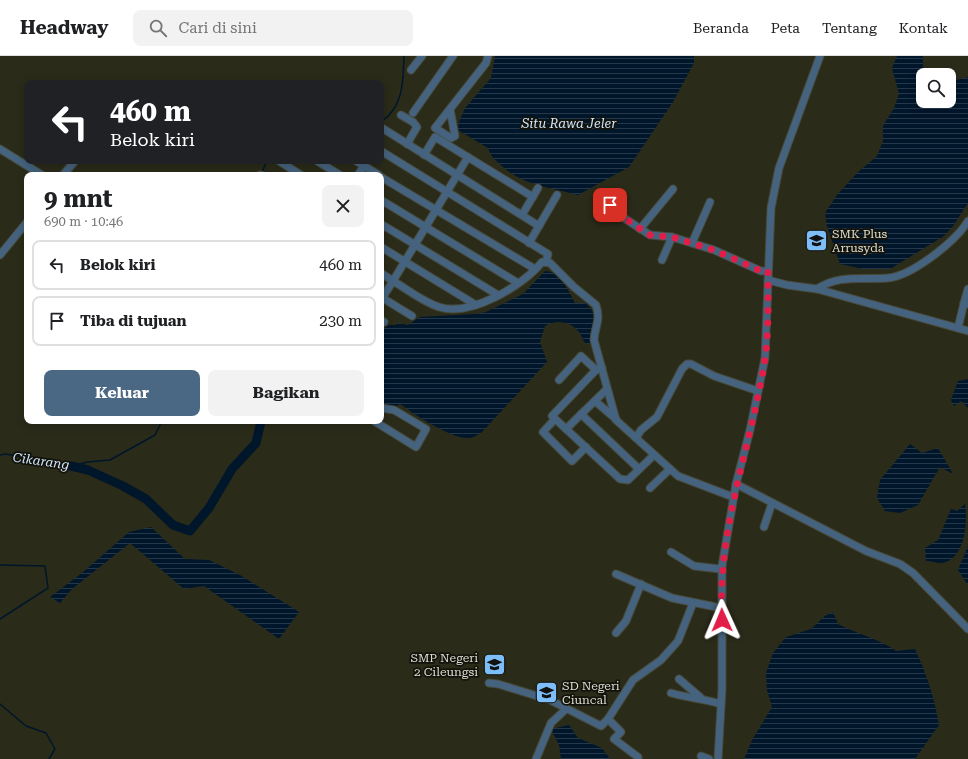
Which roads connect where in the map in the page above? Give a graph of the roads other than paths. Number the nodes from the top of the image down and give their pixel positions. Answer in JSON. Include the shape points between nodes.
{"nodes":[{"id":1,"x":422,"y":56,"type":"edge"},
{"id":2,"x":488,"y":56,"type":"edge"},
{"id":3,"x":820,"y":56,"type":"edge"},
{"id":4,"x":449,"y":57,"type":"edge"},
{"id":5,"x":411,"y":70,"type":"dead end"},
{"id":6,"x":450,"y":109,"type":"dead end"},
{"id":7,"x":413,"y":113,"type":"dead end"},
{"id":8,"x":401,"y":115,"type":"dead end"},
{"id":9,"x":384,"y":129,"type":"edge"},
{"id":10,"x":407,"y":144,"type":"junction"},
{"id":11,"x":0,"y":149,"type":"edge"},
{"id":12,"x":384,"y":154,"type":"edge"},
{"id":13,"x":424,"y":155,"type":"junction"},
{"id":14,"x":468,"y":157,"type":"junction"},
{"id":15,"x":24,"y":164,"type":"edge"},
{"id":16,"x":24,"y":164,"type":"edge"},
{"id":17,"x":72,"y":164,"type":"edge"},
{"id":18,"x":284,"y":164,"type":"edge"},
{"id":19,"x":322,"y":164,"type":"edge"},
{"id":20,"x":361,"y":164,"type":"edge"},
{"id":21,"x":364,"y":166,"type":"junction"},
{"id":22,"x":37,"y":172,"type":"edge"},
{"id":23,"x":66,"y":172,"type":"edge"},
{"id":24,"x":296,"y":172,"type":"edge"},
{"id":25,"x":335,"y":172,"type":"edge"},
{"id":26,"x":360,"y":172,"type":"edge"},
{"id":27,"x":374,"y":172,"type":"edge"},
{"id":28,"x":458,"y":175,"type":"junction"},
{"id":29,"x":384,"y":178,"type":"edge"},
{"id":30,"x":538,"y":188,"type":"dead end"},
{"id":31,"x":674,"y":189,"type":"dead end"},
{"id":32,"x":447,"y":193,"type":"junction"},
{"id":33,"x":557,"y":195,"type":"dead end"},
{"id":34,"x":533,"y":197,"type":"junction"},
{"id":35,"x":384,"y":202,"type":"edge"},
{"id":36,"x":710,"y":202,"type":"dead end"},
{"id":37,"x":610,"y":205,"type":"dead end"},
{"id":38,"x":436,"y":210,"type":"junction"},
{"id":39,"x":522,"y":215,"type":"junction"},
{"id":40,"x":968,"y":221,"type":"edge"},
{"id":41,"x":24,"y":226,"type":"edge"},
{"id":42,"x":384,"y":226,"type":"edge"},
{"id":43,"x":539,"y":226,"type":"junction"},
{"id":44,"x":426,"y":228,"type":"junction"},
{"id":45,"x":640,"y":228,"type":"junction"},
{"id":46,"x":672,"y":237,"type":"junction"},
{"id":47,"x":529,"y":243,"type":"junction"},
{"id":48,"x":692,"y":243,"type":"junction"},
{"id":49,"x":415,"y":244,"type":"junction"},
{"id":50,"x":384,"y":249,"type":"edge"},
{"id":51,"x":0,"y":255,"type":"edge"},
{"id":52,"x":662,"y":260,"type":"dead end"},
{"id":53,"x":405,"y":262,"type":"junction"},
{"id":54,"x":546,"y":262,"type":"junction"},
{"id":55,"x":535,"y":269,"type":"junction"},
{"id":56,"x":768,"y":271,"type":"junction"},
{"id":57,"x":384,"y":275,"type":"edge"},
{"id":58,"x":768,"y":280,"type":"junction"},
{"id":59,"x":393,"y":281,"type":"junction"},
{"id":60,"x":518,"y":283,"type":"junction"},
{"id":61,"x":817,"y":289,"type":"junction"},
{"id":62,"x":968,"y":289,"type":"edge"},
{"id":63,"x":384,"y":294,"type":"edge"},
{"id":64,"x":498,"y":295,"type":"junction"},
{"id":65,"x":384,"y":300,"type":"edge"},
{"id":66,"x":966,"y":303,"type":"edge"},
{"id":67,"x":476,"y":305,"type":"junction"},
{"id":68,"x":412,"y":316,"type":"dead end"},
{"id":69,"x":958,"y":328,"type":"junction"},
{"id":70,"x":968,"y":331,"type":"edge"},
{"id":71,"x":599,"y":369,"type":"junction"},
{"id":72,"x":559,"y":380,"type":"dead end"},
{"id":73,"x":608,"y":389,"type":"junction"},
{"id":74,"x":758,"y":391,"type":"junction"},
{"id":75,"x":595,"y":401,"type":"junction"},
{"id":76,"x":384,"y":408,"type":"edge"},
{"id":77,"x":581,"y":414,"type":"junction"},
{"id":78,"x":555,"y":419,"type":"junction"},
{"id":79,"x":616,"y":420,"type":"junction"},
{"id":80,"x":379,"y":424,"type":"edge"},
{"id":81,"x":566,"y":429,"type":"junction"},
{"id":82,"x":636,"y":438,"type":"junction"},
{"id":83,"x":586,"y":447,"type":"junction"},
{"id":84,"x":654,"y":454,"type":"junction"},
{"id":85,"x":639,"y":469,"type":"junction"},
{"id":86,"x":670,"y":469,"type":"junction"},
{"id":87,"x":736,"y":484,"type":"junction"},
{"id":88,"x":650,"y":488,"type":"dead end"},
{"id":89,"x":733,"y":497,"type":"junction"},
{"id":90,"x":772,"y":503,"type":"junction"},
{"id":91,"x":764,"y":528,"type":"dead end"},
{"id":92,"x":671,"y":552,"type":"dead end"},
{"id":93,"x":722,"y":566,"type":"junction"},
{"id":94,"x":616,"y":574,"type":"dead end"},
{"id":95,"x":641,"y":584,"type":"junction"},
{"id":96,"x":693,"y":603,"type":"junction"},
{"id":97,"x":721,"y":608,"type":"junction"},
{"id":98,"x":968,"y":629,"type":"edge"},
{"id":99,"x":616,"y":633,"type":"dead end"},
{"id":100,"x":679,"y":679,"type":"dead end"},
{"id":101,"x":489,"y":683,"type":"dead end"},
{"id":102,"x":671,"y":694,"type":"dead end"},
{"id":103,"x":702,"y":698,"type":"junction"},
{"id":104,"x":722,"y":704,"type":"junction"},
{"id":105,"x":566,"y":709,"type":"junction"},
{"id":106,"x":608,"y":719,"type":"junction"},
{"id":107,"x":701,"y":756,"type":"dead end"},
{"id":108,"x":536,"y":759,"type":"edge"},
{"id":109,"x":638,"y":759,"type":"edge"},
{"id":110,"x":709,"y":759,"type":"edge"},
{"id":111,"x":718,"y":759,"type":"edge"}],
"edges":[{"from":1,"to":5,"type":"street"},
{"from":2,"to":6,"type":"street","via":[[486,63]]},
{"from":3,"to":56,"type":"street","via":[[776,178],[771,208]]},
{"from":4,"to":7,"type":"street"},
{"from":8,"to":10,"type":"street","via":[[417,127]]},
{"from":9,"to":10,"type":"street"},
{"from":10,"to":13,"type":"street"},
{"from":11,"to":16,"type":"street"},
{"from":12,"to":32,"type":"street"},
{"from":13,"to":14,"type":"street","via":[[435,137]]},
{"from":13,"to":28,"type":"street"},
{"from":14,"to":28,"type":"street"},
{"from":14,"to":34,"type":"street"},
{"from":15,"to":22,"type":"street"},
{"from":17,"to":23,"type":"street"},
{"from":18,"to":24,"type":"street"},
{"from":19,"to":25,"type":"street"},
{"from":20,"to":21,"type":"street"},
{"from":21,"to":26,"type":"street"},
{"from":21,"to":27,"type":"street"},
{"from":28,"to":32,"type":"street"},
{"from":28,"to":39,"type":"street"},
{"from":29,"to":38,"type":"street"},
{"from":30,"to":34,"type":"street"},
{"from":31,"to":45,"type":"street"},
{"from":32,"to":38,"type":"street"},
{"from":32,"to":47,"type":"street"},
{"from":33,"to":43,"type":"street"},
{"from":34,"to":39,"type":"street"},
{"from":35,"to":44,"type":"street"},
{"from":36,"to":48,"type":"street"},
{"from":37,"to":45,"type":"street"},
{"from":38,"to":44,"type":"street"},
{"from":38,"to":55,"type":"street"},
{"from":39,"to":43,"type":"street"},
{"from":40,"to":61,"type":"street","via":[[951,241],[905,274],[887,278],[836,279]]},
{"from":41,"to":51,"type":"street"},
{"from":42,"to":49,"type":"street"},
{"from":43,"to":47,"type":"street"},
{"from":44,"to":49,"type":"street"},
{"from":44,"to":60,"type":"street"},
{"from":45,"to":46,"type":"street","via":[[654,236]]},
{"from":46,"to":48,"type":"street"},
{"from":46,"to":52,"type":"street"},
{"from":47,"to":54,"type":"street","via":[[548,254]]},
{"from":48,"to":56,"type":"street","via":[[761,271]]},
{"from":49,"to":53,"type":"street"},
{"from":49,"to":64,"type":"street"},
{"from":50,"to":53,"type":"street"},
{"from":53,"to":59,"type":"street"},
{"from":53,"to":67,"type":"street"},
{"from":54,"to":55,"type":"street","via":[[542,262]]},
{"from":54,"to":71,"type":"street","via":[[596,305],[598,323],[594,340]]},
{"from":55,"to":60,"type":"street"},
{"from":56,"to":58,"type":"street"},
{"from":57,"to":59,"type":"street"},
{"from":58,"to":61,"type":"street"},
{"from":58,"to":74,"type":"street","via":[[765,358]]},
{"from":59,"to":63,"type":"street"},
{"from":59,"to":67,"type":"street","via":[[437,306],[456,309]]},
{"from":60,"to":64,"type":"street"},
{"from":61,"to":69,"type":"street"},
{"from":62,"to":66,"type":"street"},
{"from":64,"to":67,"type":"street"},
{"from":65,"to":68,"type":"street"},
{"from":66,"to":69,"type":"street"},
{"from":69,"to":70,"type":"street"},
{"from":71,"to":72,"type":"street","via":[[581,356]]},
{"from":71,"to":73,"type":"street"},
{"from":71,"to":78,"type":"street","via":[[560,406],[552,416]]},
{"from":73,"to":75,"type":"street"},
{"from":73,"to":79,"type":"street"},
{"from":74,"to":82,"type":"street","via":[[688,364],[682,369],[657,417],[644,427]]},
{"from":74,"to":87,"type":"street"},
{"from":75,"to":77,"type":"street"},
{"from":75,"to":79,"type":"street"},
{"from":76,"to":80,"type":"street","via":[[394,410],[426,430],[416,447]]},
{"from":77,"to":81,"type":"street"},
{"from":77,"to":85,"type":"street"},
{"from":78,"to":81,"type":"street"},
{"from":78,"to":83,"type":"street","via":[[543,432],[572,461]]},
{"from":79,"to":82,"type":"street"},
{"from":81,"to":83,"type":"street"},
{"from":82,"to":84,"type":"street"},
{"from":83,"to":85,"type":"street","via":[[620,479],[628,480]]},
{"from":84,"to":85,"type":"street"},
{"from":84,"to":86,"type":"street"},
{"from":86,"to":88,"type":"street"},
{"from":86,"to":89,"type":"street","via":[[678,476]]},
{"from":87,"to":89,"type":"street"},
{"from":87,"to":90,"type":"street"},
{"from":89,"to":93,"type":"street"},
{"from":90,"to":91,"type":"street"},
{"from":90,"to":98,"type":"street","via":[[866,551],[900,564],[913,573]]},
{"from":92,"to":93,"type":"street","via":[[694,566],[720,569]]},
{"from":93,"to":97,"type":"street"},
{"from":94,"to":95,"type":"street"},
{"from":95,"to":96,"type":"street","via":[[672,598]]},
{"from":95,"to":99,"type":"street","via":[[626,621]]},
{"from":96,"to":97,"type":"street"},
{"from":96,"to":106,"type":"street","via":[[678,641],[661,660],[634,680]]},
{"from":97,"to":104,"type":"street"},
{"from":100,"to":103,"type":"street"},
{"from":101,"to":105,"type":"street","via":[[550,700]]},
{"from":102,"to":103,"type":"street"},
{"from":103,"to":104,"type":"street"},
{"from":104,"to":111,"type":"street"},
{"from":105,"to":106,"type":"street","via":[[600,726]]},
{"from":105,"to":108,"type":"street","via":[[551,723]]},
{"from":106,"to":109,"type":"street","via":[[621,732],[614,739]]},
{"from":107,"to":110,"type":"street"}]}
